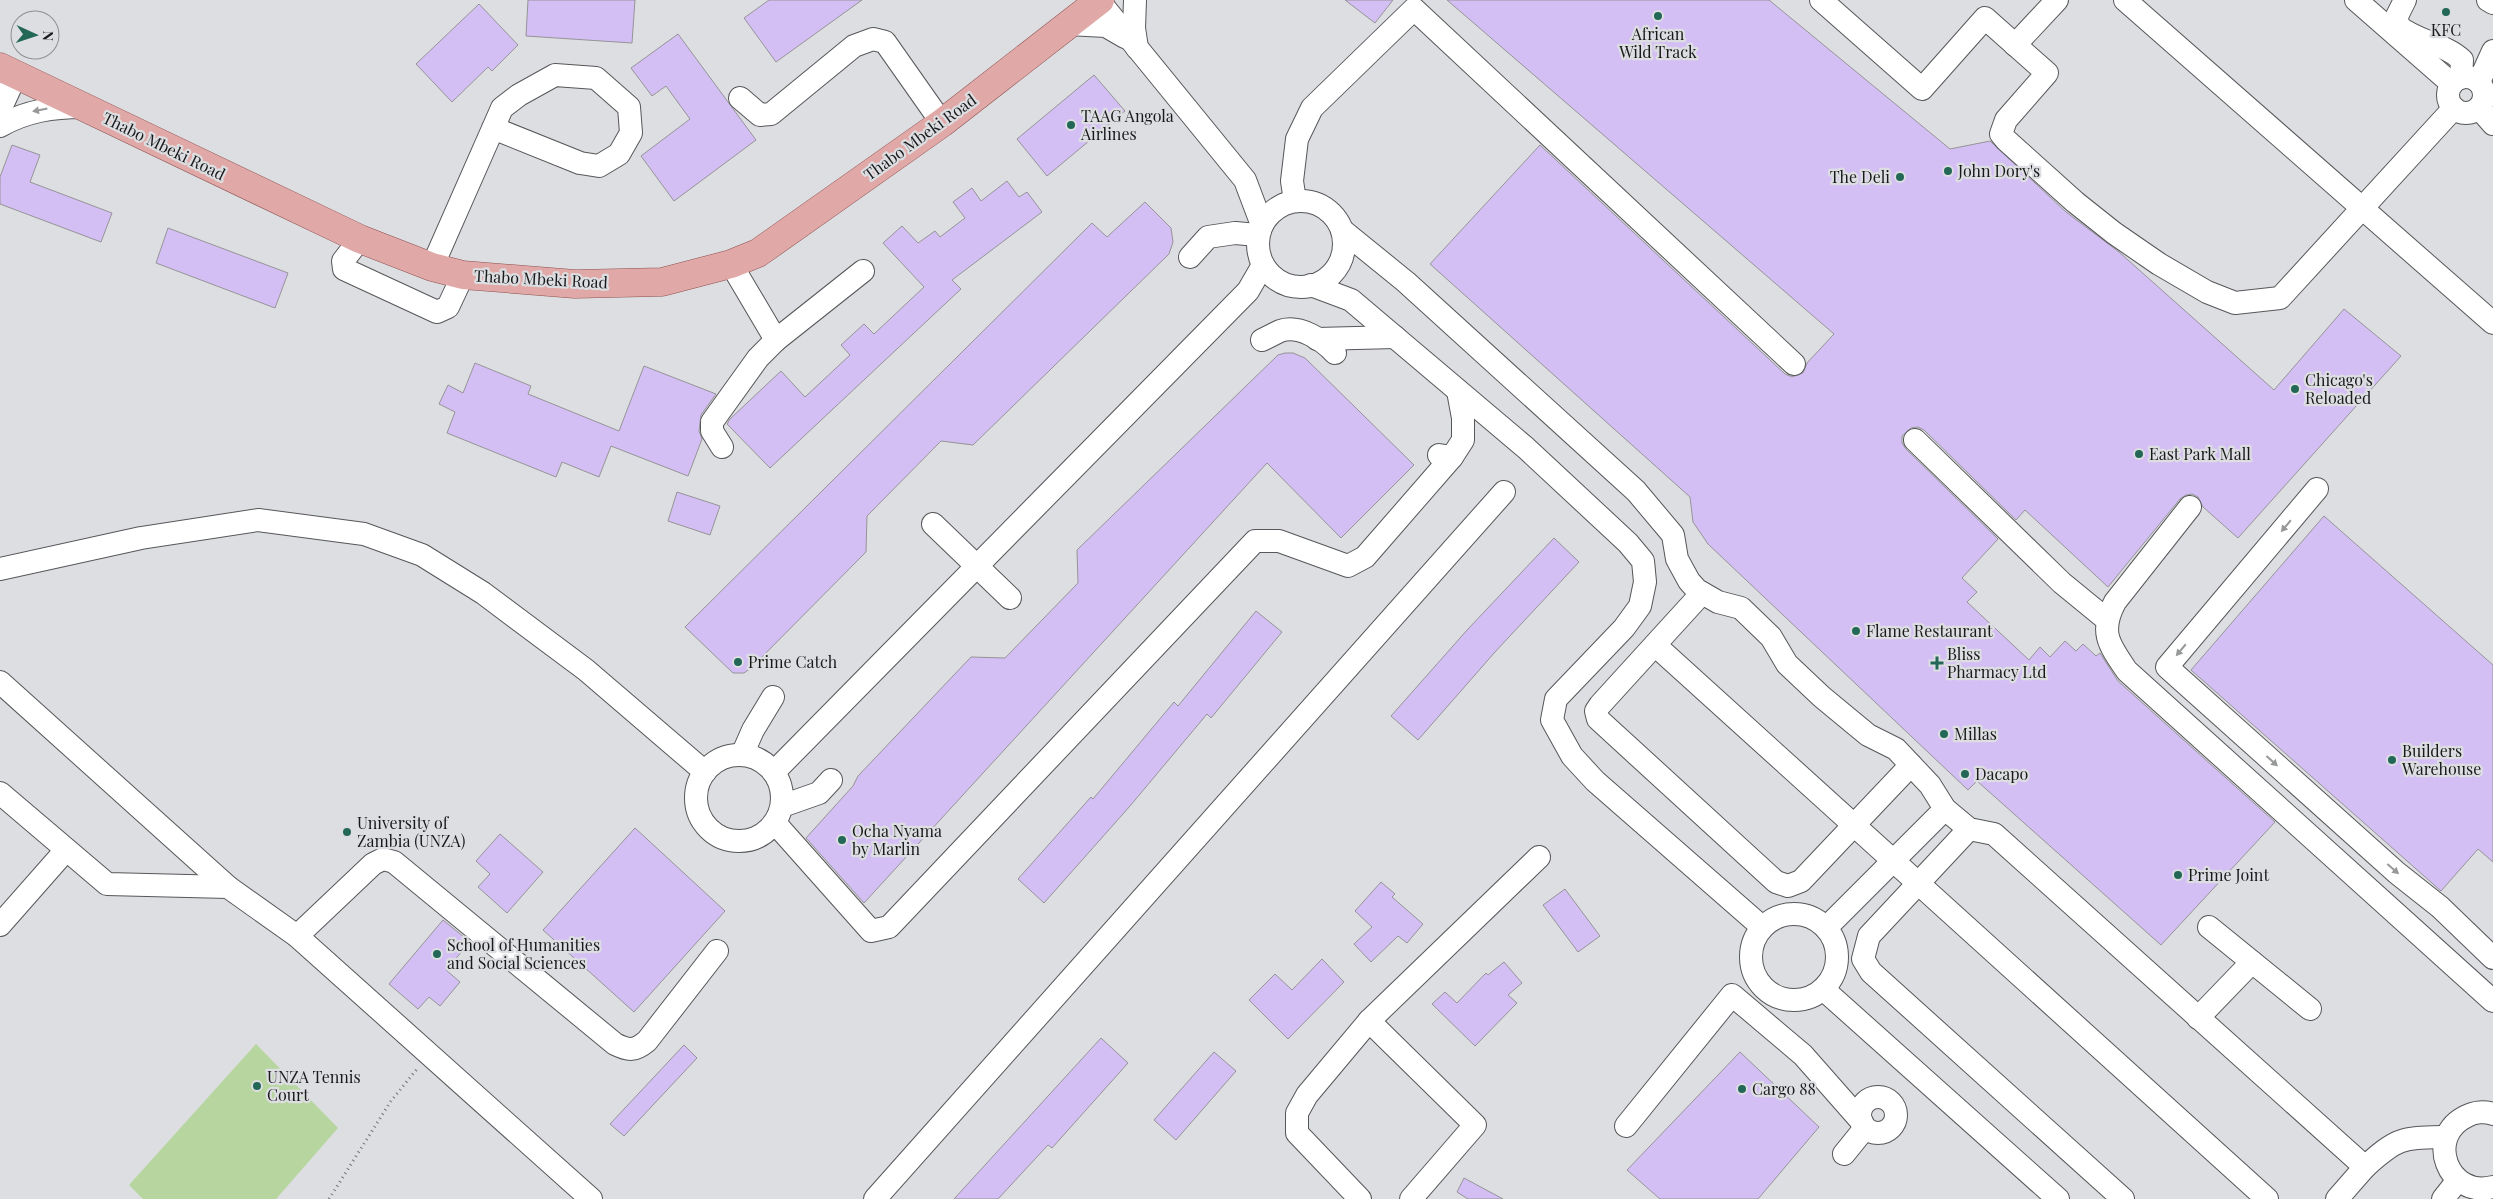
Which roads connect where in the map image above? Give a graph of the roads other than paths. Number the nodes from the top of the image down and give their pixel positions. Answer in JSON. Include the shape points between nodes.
{"nodes":[{"id":1,"x":1100,"y":0,"type":"edge"},
{"id":2,"x":1135,"y":0,"type":"edge"},
{"id":3,"x":1821,"y":0,"type":"edge"},
{"id":4,"x":2057,"y":0,"type":"edge"},
{"id":5,"x":2125,"y":0,"type":"edge"},
{"id":6,"x":2404,"y":0,"type":"edge"},
{"id":7,"x":2488,"y":0,"type":"edge"},
{"id":8,"x":2361,"y":3,"type":"edge"},
{"id":9,"x":2493,"y":3,"type":"edge"},
{"id":10,"x":1410,"y":4,"type":"edge"},
{"id":11,"x":1068,"y":24,"type":"junction"},
{"id":12,"x":2015,"y":45,"type":"junction"},
{"id":13,"x":1137,"y":48,"type":"junction"},
{"id":14,"x":2493,"y":51,"type":"edge"},
{"id":15,"x":8,"y":71,"type":"edge"},
{"id":16,"x":2464,"y":81,"type":"junction"},
{"id":17,"x":740,"y":98,"type":"dead end"},
{"id":18,"x":83,"y":107,"type":"junction"},
{"id":19,"x":2454,"y":108,"type":"junction"},
{"id":20,"x":0,"y":110,"type":"edge"},
{"id":21,"x":2486,"y":116,"type":"edge"},
{"id":22,"x":942,"y":123,"type":"junction"},
{"id":23,"x":0,"y":126,"type":"edge"},
{"id":24,"x":493,"y":128,"type":"junction"},
{"id":25,"x":1245,"y":180,"type":"junction"},
{"id":26,"x":1291,"y":202,"type":"junction"},
{"id":27,"x":2363,"y":209,"type":"junction"},
{"id":28,"x":1260,"y":230,"type":"junction"},
{"id":29,"x":1342,"y":230,"type":"junction"},
{"id":30,"x":360,"y":239,"type":"junction"},
{"id":31,"x":1190,"y":257,"type":"dead end"},
{"id":32,"x":731,"y":264,"type":"junction"},
{"id":33,"x":1263,"y":265,"type":"junction"},
{"id":34,"x":432,"y":267,"type":"junction"},
{"id":35,"x":1336,"y":269,"type":"junction"},
{"id":36,"x":863,"y":271,"type":"dead end"},
{"id":37,"x":463,"y":275,"type":"junction"},
{"id":38,"x":1283,"y":283,"type":"junction"},
{"id":39,"x":1311,"y":285,"type":"junction"},
{"id":40,"x":1248,"y":292,"type":"junction"},
{"id":41,"x":1352,"y":300,"type":"junction"},
{"id":42,"x":2493,"y":323,"type":"edge"},
{"id":43,"x":1395,"y":337,"type":"junction"},
{"id":44,"x":1317,"y":339,"type":"junction"},
{"id":45,"x":776,"y":340,"type":"junction"},
{"id":46,"x":1262,"y":340,"type":"dead end"},
{"id":47,"x":1335,"y":353,"type":"dead end"},
{"id":48,"x":1794,"y":364,"type":"dead end"},
{"id":49,"x":1458,"y":390,"type":"junction"},
{"id":50,"x":1915,"y":440,"type":"dead end"},
{"id":51,"x":722,"y":447,"type":"dead end"},
{"id":52,"x":2317,"y":488,"type":"dead end"},
{"id":53,"x":1504,"y":492,"type":"dead end"},
{"id":54,"x":2190,"y":507,"type":"dead end"},
{"id":55,"x":933,"y":524,"type":"dead end"},
{"id":56,"x":977,"y":566,"type":"junction"},
{"id":57,"x":0,"y":569,"type":"edge"},
{"id":58,"x":1702,"y":593,"type":"junction"},
{"id":59,"x":1010,"y":598,"type":"dead end"},
{"id":60,"x":2106,"y":619,"type":"junction"},
{"id":61,"x":1654,"y":645,"type":"junction"},
{"id":62,"x":0,"y":682,"type":"edge"},
{"id":63,"x":773,"y":697,"type":"dead end"},
{"id":64,"x":742,"y":755,"type":"junction"},
{"id":65,"x":1911,"y":766,"type":"junction"},
{"id":66,"x":705,"y":772,"type":"junction"},
{"id":67,"x":774,"y":772,"type":"junction"},
{"id":68,"x":831,"y":780,"type":"dead end"},
{"id":69,"x":0,"y":793,"type":"edge"},
{"id":70,"x":1945,"y":808,"type":"junction"},
{"id":71,"x":778,"y":815,"type":"junction"},
{"id":72,"x":1854,"y":826,"type":"junction"},
{"id":73,"x":1969,"y":829,"type":"junction"},
{"id":74,"x":66,"y":850,"type":"junction"},
{"id":75,"x":1539,"y":857,"type":"dead end"},
{"id":76,"x":1893,"y":861,"type":"junction"},
{"id":77,"x":1919,"y":884,"type":"junction"},
{"id":78,"x":228,"y":887,"type":"junction"},
{"id":79,"x":0,"y":925,"type":"edge"},
{"id":80,"x":1762,"y":927,"type":"junction"},
{"id":81,"x":2209,"y":927,"type":"dead end"},
{"id":82,"x":1826,"y":928,"type":"junction"},
{"id":83,"x":297,"y":936,"type":"junction"},
{"id":84,"x":717,"y":951,"type":"dead end"},
{"id":85,"x":2493,"y":958,"type":"edge"},
{"id":86,"x":2252,"y":962,"type":"junction"},
{"id":87,"x":1762,"y":986,"type":"junction"},
{"id":88,"x":1823,"y":989,"type":"junction"},
{"id":89,"x":1784,"y":999,"type":"junction"},
{"id":90,"x":2493,"y":1001,"type":"edge"},
{"id":91,"x":1745,"y":1006,"type":"junction"},
{"id":92,"x":2310,"y":1008,"type":"dead end"},
{"id":93,"x":2198,"y":1018,"type":"junction"},
{"id":94,"x":1369,"y":1021,"type":"junction"},
{"id":95,"x":1765,"y":1022,"type":"junction"},
{"id":96,"x":1832,"y":1089,"type":"junction"},
{"id":97,"x":1872,"y":1098,"type":"junction"},
{"id":98,"x":2493,"y":1114,"type":"edge"},
{"id":99,"x":1863,"y":1125,"type":"junction"},
{"id":100,"x":1626,"y":1126,"type":"dead end"},
{"id":101,"x":2444,"y":1146,"type":"junction"},
{"id":102,"x":1844,"y":1154,"type":"dead end"},
{"id":103,"x":2364,"y":1167,"type":"junction"},
{"id":104,"x":2458,"y":1180,"type":"junction"},
{"id":105,"x":2493,"y":1187,"type":"edge"},
{"id":106,"x":591,"y":1199,"type":"edge"},
{"id":107,"x":875,"y":1199,"type":"edge"},
{"id":108,"x":1360,"y":1199,"type":"edge"},
{"id":109,"x":1410,"y":1199,"type":"edge"},
{"id":110,"x":2058,"y":1199,"type":"edge"},
{"id":111,"x":2123,"y":1199,"type":"edge"},
{"id":112,"x":2267,"y":1199,"type":"edge"},
{"id":113,"x":2337,"y":1199,"type":"edge"},
{"id":114,"x":2443,"y":1199,"type":"edge"}],
"edges":[{"from":1,"to":11,"type":"main road","name":"Thabo Mbeki Road"},
{"from":1,"to":13,"type":"street"},
{"from":2,"to":13,"type":"street"},
{"from":3,"to":12,"type":"street","via":[[1922,89],[1985,18]]},
{"from":4,"to":12,"type":"street"},
{"from":5,"to":27,"type":"street"},
{"from":6,"to":16,"type":"street","via":[[2397,16],[2398,26],[2452,51],[2462,60]]},
{"from":7,"to":9,"type":"street"},
{"from":8,"to":16,"type":"street"},
{"from":10,"to":26,"type":"street","via":[[1312,108],[1297,139]]},
{"from":10,"to":48,"type":"street"},
{"from":11,"to":13,"type":"street","via":[[1106,26]]},
{"from":11,"to":22,"type":"main road","name":"Thabo Mbeki Road"},
{"from":12,"to":27,"type":"street","via":[[2047,74],[2006,120],[2001,134],[2101,223],[2159,264],[2207,292],[2235,303],[2280,298]]},
{"from":13,"to":25,"type":"street"},
{"from":14,"to":16,"type":"street"},
{"from":15,"to":18,"type":"main road","name":"Thabo Mbeki Road"},
{"from":15,"to":20,"type":"street"},
{"from":16,"to":19,"type":"street","via":[[2449,93]]},
{"from":16,"to":21,"type":"street","via":[[2484,90]]},
{"from":17,"to":22,"type":"street","via":[[760,116],[771,114],[854,46],[873,39],[885,42]]},
{"from":18,"to":23,"type":"street","one_way":true,"via":[[35,111]]},
{"from":18,"to":30,"type":"main road","name":"Thabo Mbeki Road"},
{"from":19,"to":21,"type":"street","via":[[2462,113]]},
{"from":19,"to":27,"type":"street"},
{"from":22,"to":32,"type":"main road","name":"Thabo Mbeki Road","via":[[758,253]]},
{"from":24,"to":24,"type":"street","via":[[502,108],[555,75],[596,78],[629,107],[631,133],[619,154],[599,166],[580,163]]},
{"from":24,"to":34,"type":"street"},
{"from":25,"to":26,"type":"street"},
{"from":25,"to":28,"type":"street"},
{"from":26,"to":28,"type":"street","via":[[1270,214]]},
{"from":26,"to":29,"type":"street","via":[[1307,201],[1324,208]]},
{"from":27,"to":42,"type":"street"},
{"from":28,"to":31,"type":"street","via":[[1208,237]]},
{"from":28,"to":33,"type":"street","via":[[1258,254]]},
{"from":29,"to":35,"type":"street","via":[[1344,248]]},
{"from":29,"to":58,"type":"street","via":[[1406,282],[1636,491],[1673,535],[1682,570]]},
{"from":30,"to":34,"type":"main road","name":"Thabo Mbeki Road"},
{"from":30,"to":37,"type":"street","via":[[343,261],[344,269],[437,312],[448,307]]},
{"from":32,"to":37,"type":"main road","name":"Thabo Mbeki Road","via":[[662,282],[575,284]]},
{"from":32,"to":45,"type":"street"},
{"from":33,"to":38,"type":"street"},
{"from":33,"to":40,"type":"street"},
{"from":34,"to":37,"type":"main road","name":"Thabo Mbeki Road"},
{"from":35,"to":39,"type":"street"},
{"from":35,"to":41,"type":"street"},
{"from":36,"to":45,"type":"street"},
{"from":38,"to":39,"type":"street","via":[[1302,288]]},
{"from":38,"to":40,"type":"street"},
{"from":39,"to":41,"type":"street"},
{"from":40,"to":56,"type":"street"},
{"from":41,"to":43,"type":"street"},
{"from":43,"to":44,"type":"street"},
{"from":43,"to":49,"type":"street"},
{"from":44,"to":46,"type":"street","via":[[1302,331],[1282,330]]},
{"from":44,"to":47,"type":"street"},
{"from":45,"to":51,"type":"street","via":[[758,358],[712,422],[712,431]]},
{"from":49,"to":71,"type":"street","via":[[1464,418],[1463,440],[1443,456],[1366,557],[1348,566],[1279,541],[1255,541],[889,927],[871,931]]},
{"from":49,"to":80,"type":"street","via":[[1526,448],[1621,536],[1643,561],[1645,582],[1640,606],[1624,628],[1556,699],[1552,720],[1572,756],[1595,781]]},
{"from":50,"to":60,"type":"street","via":[[2062,583]]},
{"from":52,"to":85,"type":"street","one_way":true,"via":[[2167,667],[2397,873],[2440,907]]},
{"from":53,"to":107,"type":"street"},
{"from":54,"to":60,"type":"street","via":[[2114,602]]},
{"from":55,"to":56,"type":"street"},
{"from":56,"to":59,"type":"street"},
{"from":56,"to":67,"type":"street"},
{"from":57,"to":66,"type":"street","via":[[141,538],[258,520],[364,534],[422,555],[482,593],[586,670]]},
{"from":58,"to":61,"type":"street"},
{"from":58,"to":65,"type":"street","via":[[1718,602],[1741,608],[1771,637],[1787,664],[1822,697],[1868,735],[1896,749]]},
{"from":60,"to":90,"type":"street","via":[[2107,634],[2114,652],[2127,671]]},
{"from":61,"to":72,"type":"street"},
{"from":61,"to":72,"type":"street","via":[[1600,705],[1596,711],[1598,719],[1748,857],[1776,882],[1788,886],[1801,880]]},
{"from":62,"to":78,"type":"street"},
{"from":63,"to":64,"type":"street"},
{"from":64,"to":66,"type":"street","via":[[723,758]]},
{"from":64,"to":67,"type":"street","via":[[760,761]]},
{"from":65,"to":70,"type":"street","via":[[1930,785]]},
{"from":65,"to":72,"type":"street"},
{"from":66,"to":71,"type":"street","via":[[697,792],[698,812],[706,826],[718,836],[728,840],[749,840],[768,831]]},
{"from":67,"to":71,"type":"street","via":[[782,794]]},
{"from":68,"to":71,"type":"street","via":[[819,793]]},
{"from":69,"to":74,"type":"street"},
{"from":70,"to":73,"type":"street"},
{"from":70,"to":76,"type":"street"},
{"from":72,"to":76,"type":"street"},
{"from":73,"to":77,"type":"street"},
{"from":73,"to":93,"type":"street","via":[[1994,834]]},
{"from":74,"to":78,"type":"street","via":[[107,884]]},
{"from":74,"to":79,"type":"street"},
{"from":75,"to":94,"type":"street"},
{"from":76,"to":77,"type":"street"},
{"from":76,"to":82,"type":"street"},
{"from":77,"to":111,"type":"street","via":[[1869,936],[1863,959],[1878,978]]},
{"from":77,"to":112,"type":"street"},
{"from":78,"to":83,"type":"street"},
{"from":80,"to":82,"type":"street","via":[[1779,916],[1794,914],[1809,916]]},
{"from":80,"to":87,"type":"street","via":[[1753,943],[1751,961]]},
{"from":81,"to":86,"type":"street"},
{"from":82,"to":88,"type":"street","via":[[1837,954],[1834,973]]},
{"from":83,"to":84,"type":"street","via":[[373,864],[382,859],[394,862],[615,1044],[627,1050],[637,1049],[647,1041]]},
{"from":83,"to":106,"type":"street"},
{"from":86,"to":92,"type":"street"},
{"from":86,"to":93,"type":"street"},
{"from":87,"to":89,"type":"street"},
{"from":87,"to":91,"type":"street"},
{"from":88,"to":89,"type":"street","via":[[1805,999]]},
{"from":88,"to":110,"type":"street"},
{"from":89,"to":95,"type":"street"},
{"from":91,"to":95,"type":"street"},
{"from":91,"to":100,"type":"street","via":[[1732,995]]},
{"from":93,"to":103,"type":"street"},
{"from":94,"to":108,"type":"street","via":[[1307,1095],[1298,1113],[1297,1133]]},
{"from":94,"to":109,"type":"street","via":[[1475,1125]]},
{"from":95,"to":96,"type":"street","via":[[1803,1055]]},
{"from":96,"to":97,"type":"street"},
{"from":96,"to":99,"type":"street"},
{"from":97,"to":99,"type":"street","via":[[1862,1108]]},
{"from":97,"to":99,"type":"street","via":[[1886,1099],[1895,1109],[1896,1116],[1891,1129],[1885,1132],[1878,1133]]},
{"from":98,"to":101,"type":"street","via":[[2479,1112],[2459,1120]]},
{"from":99,"to":102,"type":"street"},
{"from":101,"to":103,"type":"street","via":[[2427,1150],[2384,1150]]},
{"from":101,"to":104,"type":"street","via":[[2448,1170]]},
{"from":103,"to":113,"type":"street"},
{"from":104,"to":105,"type":"street","via":[[2472,1188]]},
{"from":104,"to":114,"type":"street"}]}
